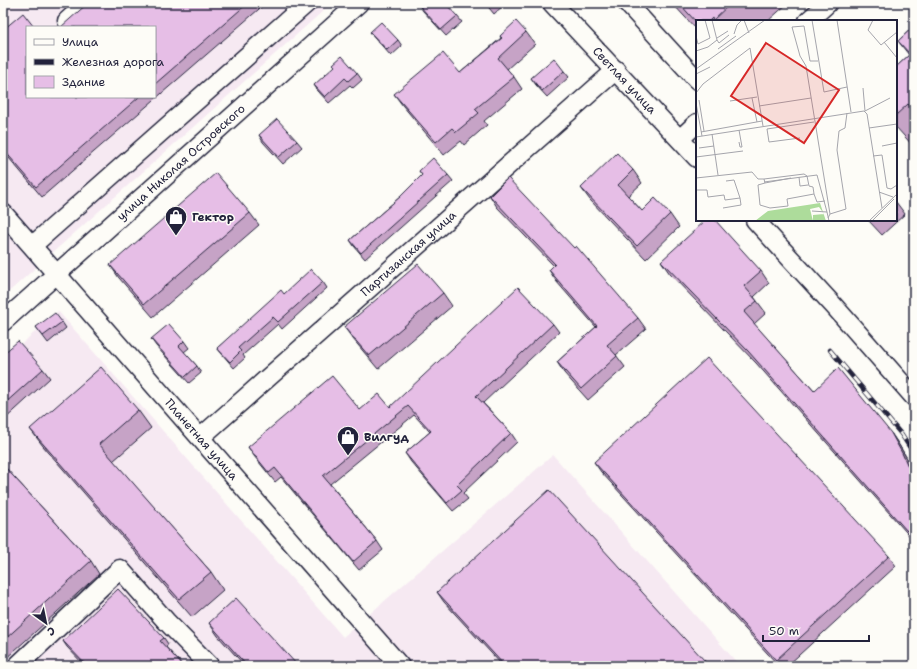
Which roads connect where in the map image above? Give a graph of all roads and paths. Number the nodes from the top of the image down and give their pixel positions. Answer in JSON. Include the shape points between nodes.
{"nodes":[{"id":1,"x":87,"y":3,"type":"edge"},
{"id":2,"x":306,"y":3,"type":"edge"},
{"id":3,"x":359,"y":3,"type":"edge"},
{"id":4,"x":552,"y":3,"type":"edge"},
{"id":5,"x":627,"y":3,"type":"edge"},
{"id":6,"x":828,"y":3,"type":"edge"},
{"id":7,"x":809,"y":20,"type":"edge"},
{"id":8,"x":67,"y":21,"type":"edge"},
{"id":9,"x":616,"y":70,"type":"junction"},
{"id":10,"x":696,"y":79,"type":"edge"},
{"id":11,"x":696,"y":124,"type":"edge"},
{"id":12,"x":680,"y":139,"type":"junction"},
{"id":13,"x":696,"y":157,"type":"edge"},
{"id":14,"x":3,"y":213,"type":"edge"},
{"id":15,"x":756,"y":221,"type":"edge"},
{"id":16,"x":33,"y":245,"type":"junction"},
{"id":17,"x":58,"y":273,"type":"junction"},
{"id":18,"x":3,"y":322,"type":"edge"},
{"id":19,"x":914,"y":397,"type":"edge"},
{"id":20,"x":201,"y":437,"type":"junction"},
{"id":21,"x":16,"y":666,"type":"edge"},
{"id":22,"x":210,"y":666,"type":"edge"},
{"id":23,"x":400,"y":666,"type":"edge"}],
"edges":[{"from":1,"to":8,"type":"street"},
{"from":2,"to":16,"type":"street"},
{"from":3,"to":17,"type":"street","name":"улица Николая Островского"},
{"from":4,"to":9,"type":"street","name":"Светлая улица"},
{"from":5,"to":10,"type":"street"},
{"from":6,"to":7,"type":"street"},
{"from":9,"to":12,"type":"street","name":"Светлая улица"},
{"from":9,"to":20,"type":"street","name":"Партизанская улица"},
{"from":11,"to":12,"type":"street"},
{"from":12,"to":13,"type":"street","name":"Светлая улица"},
{"from":14,"to":16,"type":"street","name":"Планетная улица"},
{"from":15,"to":19,"type":"street"},
{"from":16,"to":17,"type":"street","name":"Планетная улица"},
{"from":17,"to":18,"type":"street","name":"улица Николая Островского"},
{"from":17,"to":20,"type":"street","name":"Планетная улица"},
{"from":20,"to":23,"type":"street","name":"Планетная улица"},
{"from":21,"to":22,"type":"street","via":[[120,568]]}]}
